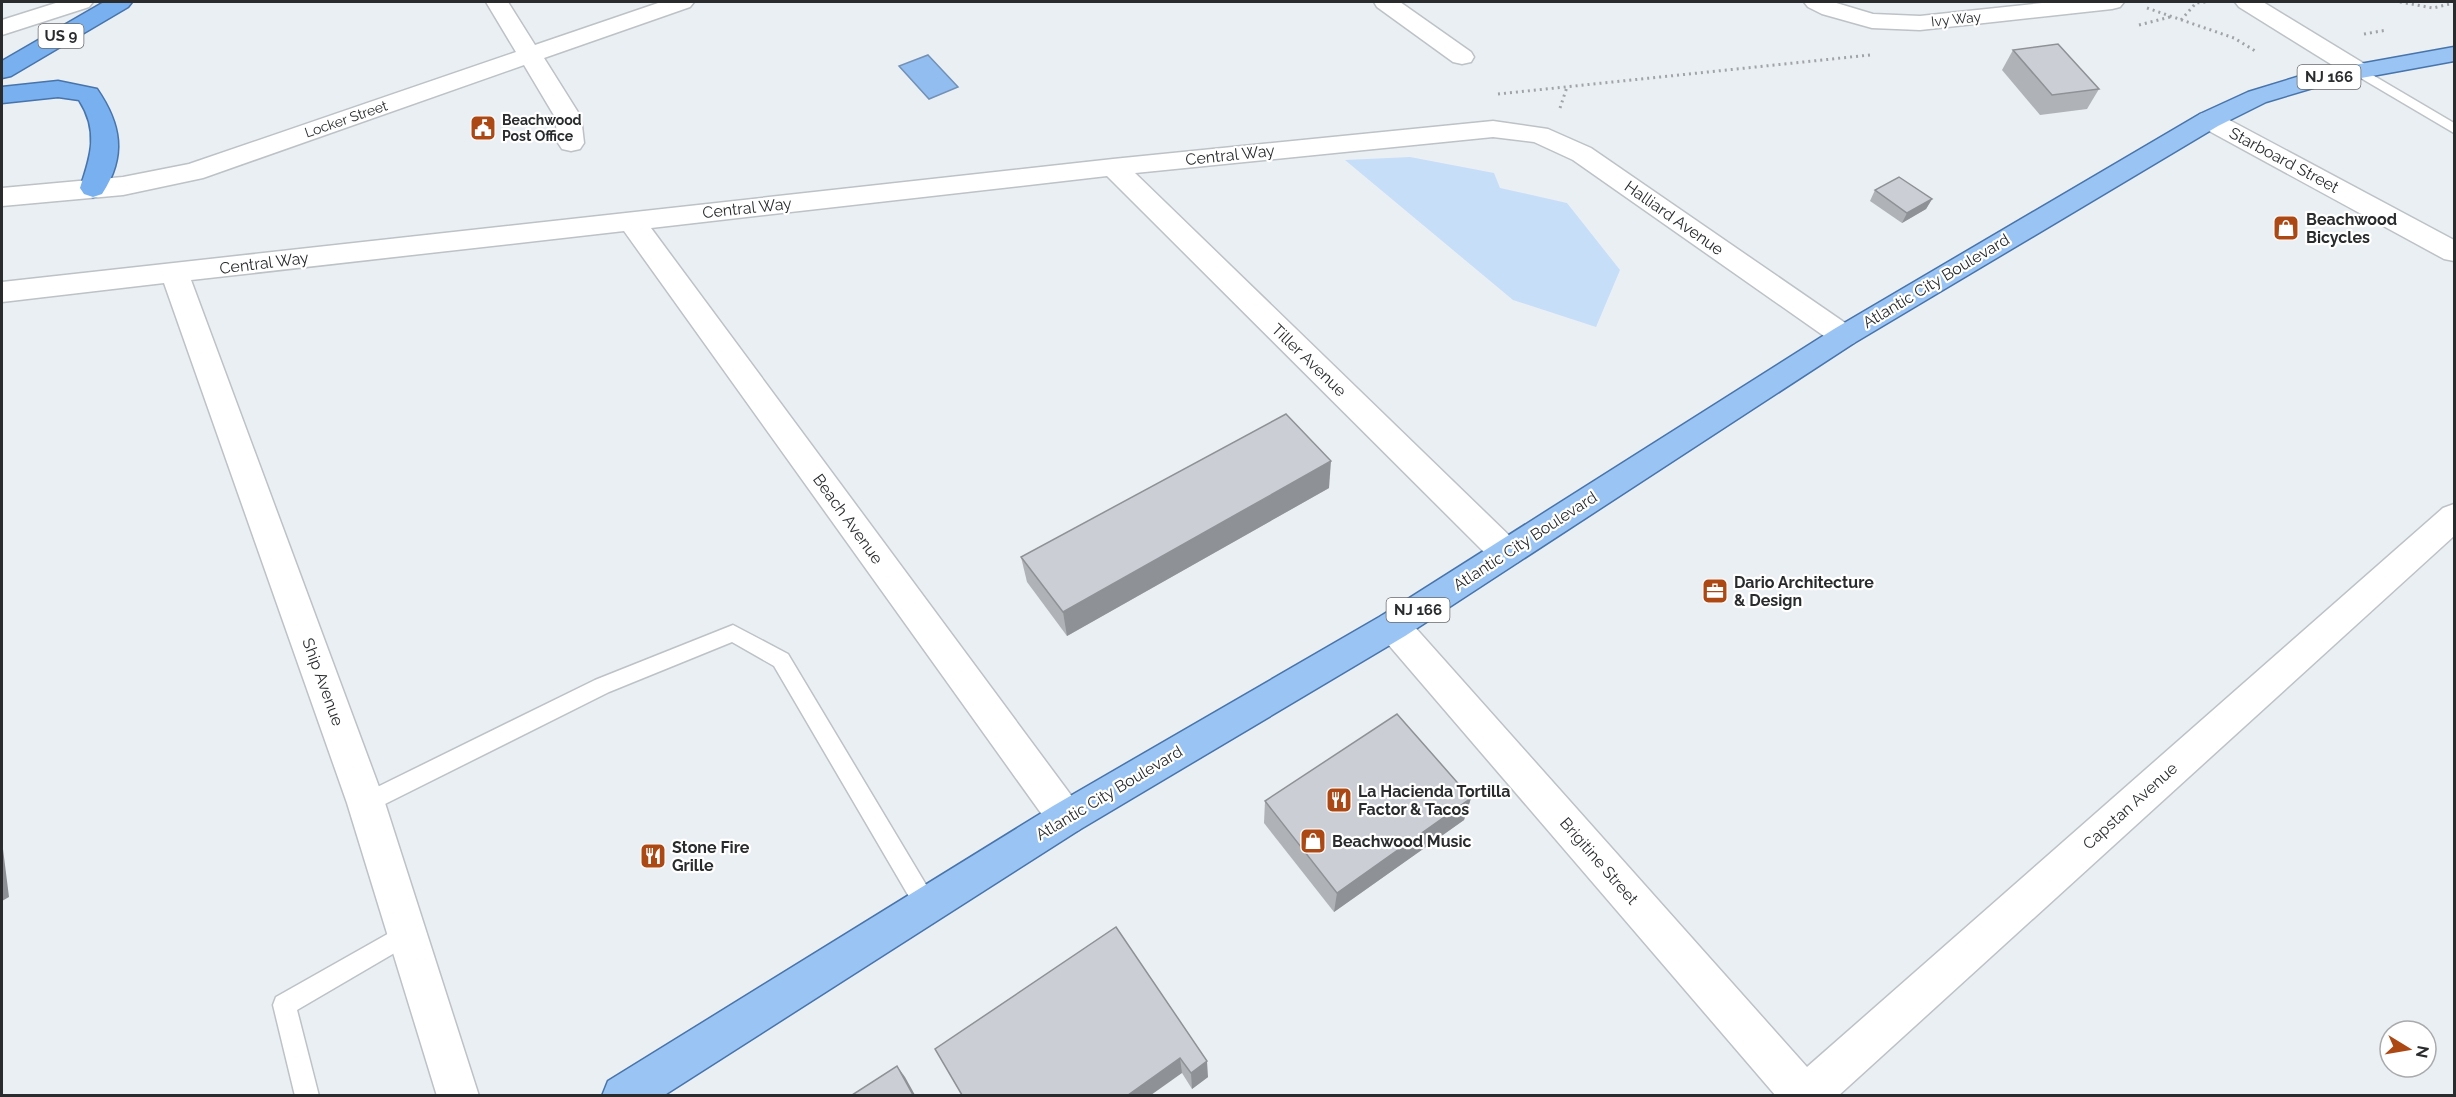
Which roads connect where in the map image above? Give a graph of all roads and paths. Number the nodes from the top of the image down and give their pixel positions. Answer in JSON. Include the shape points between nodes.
{"nodes":[{"id":1,"x":81,"y":2,"type":"edge"},
{"id":2,"x":120,"y":2,"type":"edge"},
{"id":3,"x":497,"y":2,"type":"edge"},
{"id":4,"x":682,"y":2,"type":"edge"},
{"id":5,"x":1385,"y":2,"type":"edge"},
{"id":6,"x":1816,"y":2,"type":"edge"},
{"id":7,"x":2112,"y":2,"type":"edge"},
{"id":8,"x":2206,"y":2,"type":"edge"},
{"id":9,"x":2247,"y":2,"type":"edge"},
{"id":10,"x":2400,"y":2,"type":"edge"},
{"id":11,"x":2454,"y":3,"type":"edge"},
{"id":12,"x":2139,"y":5,"type":"dead end"},
{"id":13,"x":22,"y":10,"type":"edge"},
{"id":14,"x":2181,"y":20,"type":"junction"},
{"id":15,"x":2,"y":28,"type":"edge"},
{"id":16,"x":2257,"y":52,"type":"dead end"},
{"id":17,"x":530,"y":54,"type":"junction"},
{"id":18,"x":2454,"y":54,"type":"edge"},
{"id":19,"x":1462,"y":57,"type":"dead end"},
{"id":20,"x":2,"y":71,"type":"edge"},
{"id":21,"x":2359,"y":71,"type":"junction"},
{"id":22,"x":2,"y":95,"type":"edge"},
{"id":23,"x":2209,"y":120,"type":"junction"},
{"id":24,"x":1493,"y":129,"type":"joint"},
{"id":25,"x":2454,"y":129,"type":"edge"},
{"id":26,"x":572,"y":143,"type":"dead end"},
{"id":27,"x":1113,"y":167,"type":"junction"},
{"id":28,"x":93,"y":188,"type":"junction"},
{"id":29,"x":2,"y":197,"type":"edge"},
{"id":30,"x":631,"y":221,"type":"junction"},
{"id":31,"x":2454,"y":252,"type":"edge"},
{"id":32,"x":175,"y":273,"type":"junction"},
{"id":33,"x":2,"y":292,"type":"edge"},
{"id":34,"x":1844,"y":336,"type":"junction"},
{"id":35,"x":2454,"y":517,"type":"edge"},
{"id":36,"x":1506,"y":553,"type":"junction"},
{"id":37,"x":1393,"y":626,"type":"junction"},
{"id":38,"x":366,"y":803,"type":"junction"},
{"id":39,"x":1066,"y":818,"type":"junction"},
{"id":40,"x":926,"y":905,"type":"junction"},
{"id":41,"x":407,"y":934,"type":"junction"},
{"id":42,"x":307,"y":1095,"type":"edge"},
{"id":43,"x":458,"y":1095,"type":"edge"},
{"id":44,"x":623,"y":1095,"type":"edge"},
{"id":45,"x":1805,"y":1095,"type":"edge"}],
"edges":[{"from":1,"to":13,"type":"street"},
{"from":2,"to":20,"type":"highway","number":"US 9"},
{"from":3,"to":17,"type":"street"},
{"from":4,"to":17,"type":"street","name":"Locker Street"},
{"from":5,"to":19,"type":"street"},
{"from":6,"to":7,"type":"street","name":"Ivy Way","via":[[1872,21],[1920,23]]},
{"from":8,"to":14,"type":"path","via":[[2196,3]]},
{"from":9,"to":21,"type":"street"},
{"from":10,"to":11,"type":"path","via":[[2433,8]]},
{"from":12,"to":14,"type":"path"},
{"from":13,"to":15,"type":"street"},
{"from":14,"to":16,"type":"path","via":[[2234,38]]},
{"from":17,"to":26,"type":"street","via":[[568,117]]},
{"from":17,"to":28,"type":"street","name":"Locker Street","via":[[194,172]]},
{"from":18,"to":21,"type":"main road","name":"Atlantic City Boulevard","number":"NJ 166"},
{"from":21,"to":23,"type":"main road","name":"Atlantic City Boulevard","number":"NJ 166","via":[[2319,78],[2257,98]]},
{"from":21,"to":25,"type":"lane"},
{"from":22,"to":28,"type":"highway","via":[[58,89],[88,94],[99,109],[107,148]]},
{"from":23,"to":31,"type":"street","name":"Starboard Street"},
{"from":23,"to":34,"type":"main road","name":"Atlantic City Boulevard","number":"NJ 166"},
{"from":24,"to":27,"type":"street","name":"Central Way"},
{"from":24,"to":34,"type":"street","name":"Halliard Avenue","via":[[1531,131],[1554,138],[1582,154]]},
{"from":27,"to":30,"type":"street","name":"Central Way"},
{"from":27,"to":36,"type":"street","name":"Tiller Avenue"},
{"from":28,"to":29,"type":"street","name":"Locker Street"},
{"from":30,"to":32,"type":"street","name":"Central Way"},
{"from":30,"to":39,"type":"street","name":"Beach Avenue"},
{"from":32,"to":33,"type":"street","name":"Central Way"},
{"from":32,"to":38,"type":"street","name":"Ship Avenue"},
{"from":34,"to":36,"type":"main road","name":"Atlantic City Boulevard","number":"NJ 166"},
{"from":35,"to":45,"type":"street","name":"Capstan Avenue"},
{"from":36,"to":37,"type":"main road","name":"Atlantic City Boulevard","number":"NJ 166"},
{"from":37,"to":39,"type":"main road","name":"Atlantic City Boulevard","number":"NJ 166"},
{"from":37,"to":45,"type":"street","name":"Brigitine Street"},
{"from":38,"to":40,"type":"lane","via":[[602,686],[733,633],[781,660]]},
{"from":38,"to":41,"type":"street","name":"Ship Avenue"},
{"from":39,"to":40,"type":"main road","name":"Atlantic City Boulevard","number":"NJ 166"},
{"from":40,"to":44,"type":"main road","name":"Atlantic City Boulevard","number":"NJ 166"},
{"from":41,"to":42,"type":"lane","via":[[285,1005]]},
{"from":41,"to":43,"type":"street","name":"Ship Avenue"}]}
